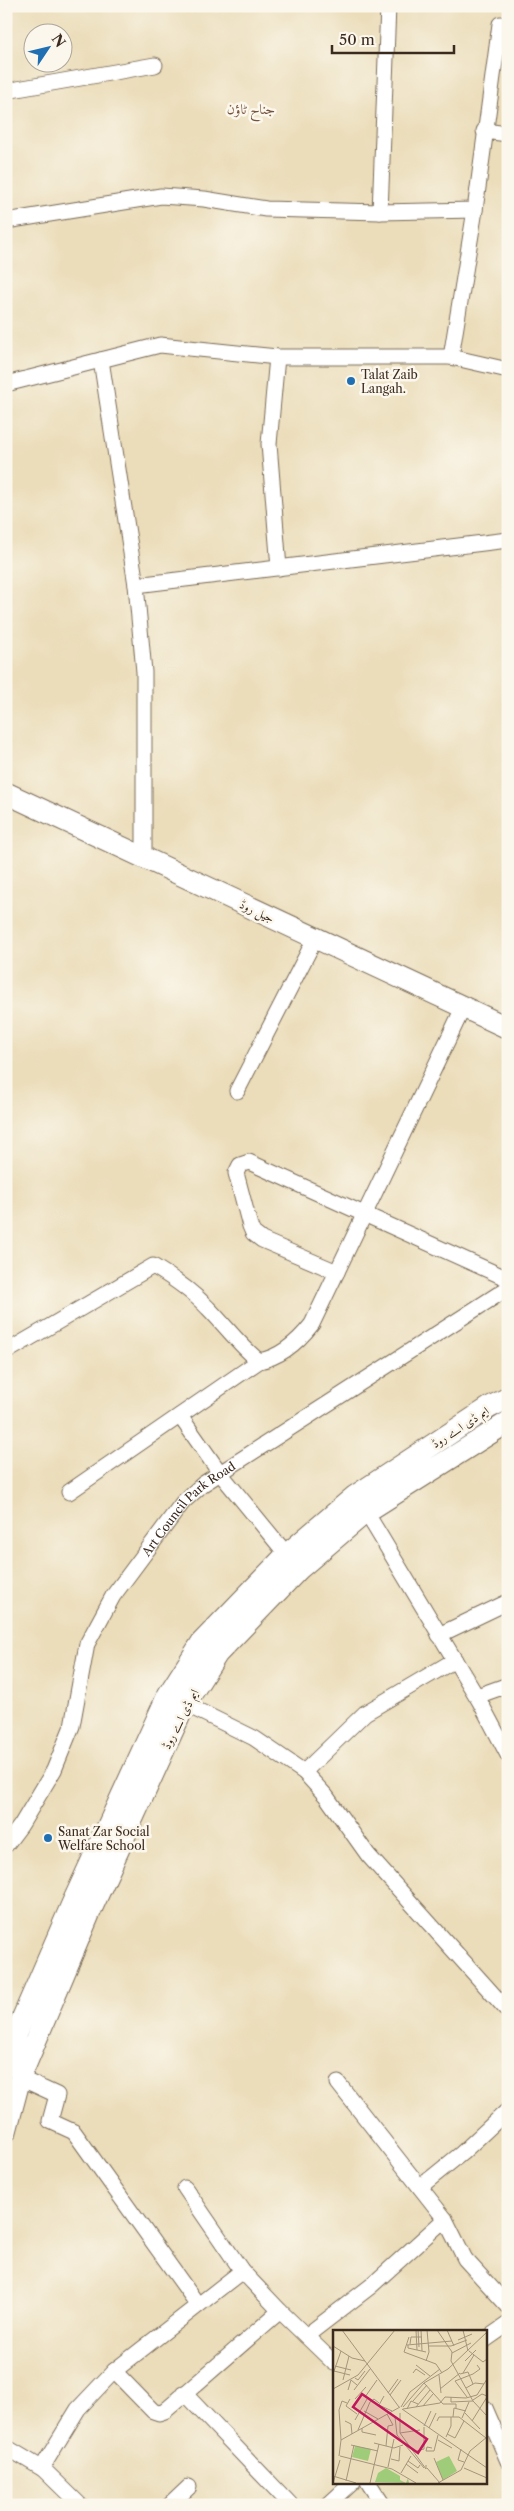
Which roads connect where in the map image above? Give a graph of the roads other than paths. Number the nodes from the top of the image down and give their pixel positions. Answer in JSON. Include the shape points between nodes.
{"nodes":[{"id":1,"x":388,"y":6,"type":"edge"},
{"id":2,"x":500,"y":24,"type":"dead end"},
{"id":3,"x":155,"y":65,"type":"dead end"},
{"id":4,"x":6,"y":91,"type":"edge"},
{"id":5,"x":484,"y":131,"type":"junction"},
{"id":6,"x":508,"y":134,"type":"edge"},
{"id":7,"x":474,"y":210,"type":"junction"},
{"id":8,"x":380,"y":212,"type":"junction"},
{"id":9,"x":6,"y":221,"type":"edge"},
{"id":10,"x":278,"y":357,"type":"junction"},
{"id":11,"x":451,"y":357,"type":"junction"},
{"id":12,"x":101,"y":360,"type":"junction"},
{"id":13,"x":508,"y":370,"type":"edge"},
{"id":14,"x":6,"y":384,"type":"edge"},
{"id":15,"x":508,"y":540,"type":"edge"},
{"id":16,"x":279,"y":568,"type":"junction"},
{"id":17,"x":136,"y":585,"type":"junction"},
{"id":18,"x":6,"y":793,"type":"edge"},
{"id":19,"x":144,"y":858,"type":"junction"},
{"id":20,"x":315,"y":939,"type":"junction"},
{"id":21,"x":463,"y":1008,"type":"junction"},
{"id":22,"x":508,"y":1028,"type":"edge"},
{"id":23,"x":238,"y":1091,"type":"dead end"},
{"id":24,"x":364,"y":1216,"type":"junction"},
{"id":25,"x":337,"y":1272,"type":"junction"},
{"id":26,"x":508,"y":1279,"type":"edge"},
{"id":27,"x":508,"y":1288,"type":"edge"},
{"id":28,"x":6,"y":1352,"type":"edge"},
{"id":29,"x":259,"y":1361,"type":"junction"},
{"id":30,"x":508,"y":1398,"type":"edge"},
{"id":31,"x":180,"y":1416,"type":"junction"},
{"id":32,"x":508,"y":1422,"type":"edge"},
{"id":33,"x":220,"y":1473,"type":"junction"},
{"id":34,"x":69,"y":1492,"type":"dead end"},
{"id":35,"x":366,"y":1512,"type":"junction"},
{"id":36,"x":292,"y":1562,"type":"junction"},
{"id":37,"x":508,"y":1602,"type":"edge"},
{"id":38,"x":439,"y":1635,"type":"junction"},
{"id":39,"x":454,"y":1660,"type":"junction"},
{"id":40,"x":508,"y":1685,"type":"edge"},
{"id":41,"x":477,"y":1696,"type":"junction"},
{"id":42,"x":185,"y":1704,"type":"junction"},
{"id":43,"x":508,"y":1755,"type":"edge"},
{"id":44,"x":304,"y":1772,"type":"junction"},
{"id":45,"x":6,"y":1845,"type":"edge"},
{"id":46,"x":81,"y":1908,"type":"junction"},
{"id":47,"x":508,"y":2011,"type":"edge"},
{"id":48,"x":11,"y":2031,"type":"edge"},
{"id":49,"x":13,"y":2072,"type":"edge"},
{"id":50,"x":338,"y":2083,"type":"dead end"},
{"id":51,"x":508,"y":2110,"type":"edge"},
{"id":52,"x":6,"y":2131,"type":"edge"},
{"id":53,"x":420,"y":2187,"type":"junction"},
{"id":54,"x":185,"y":2188,"type":"dead end"},
{"id":55,"x":445,"y":2219,"type":"junction"},
{"id":56,"x":242,"y":2271,"type":"junction"},
{"id":57,"x":198,"y":2305,"type":"junction"},
{"id":58,"x":508,"y":2306,"type":"edge"},
{"id":59,"x":280,"y":2311,"type":"junction"},
{"id":60,"x":508,"y":2324,"type":"edge"},
{"id":61,"x":306,"y":2336,"type":"junction"},
{"id":62,"x":486,"y":2339,"type":"edge"},
{"id":63,"x":333,"y":2361,"type":"edge"},
{"id":64,"x":114,"y":2371,"type":"junction"},
{"id":65,"x":184,"y":2394,"type":"junction"},
{"id":66,"x":486,"y":2410,"type":"edge"},
{"id":67,"x":6,"y":2447,"type":"edge"},
{"id":68,"x":508,"y":2461,"type":"edge"},
{"id":69,"x":43,"y":2469,"type":"junction"},
{"id":70,"x":350,"y":2484,"type":"edge"},
{"id":71,"x":369,"y":2484,"type":"edge"},
{"id":72,"x":189,"y":2487,"type":"dead end"},
{"id":73,"x":80,"y":2505,"type":"edge"},
{"id":74,"x":170,"y":2505,"type":"edge"},
{"id":75,"x":291,"y":2505,"type":"edge"},
{"id":76,"x":328,"y":2505,"type":"edge"},
{"id":77,"x":383,"y":2505,"type":"edge"}],
"edges":[{"from":1,"to":8,"type":"street"},
{"from":2,"to":5,"type":"street"},
{"from":3,"to":4,"type":"street"},
{"from":5,"to":6,"type":"street"},
{"from":5,"to":7,"type":"street"},
{"from":7,"to":8,"type":"street"},
{"from":7,"to":11,"type":"street"},
{"from":8,"to":9,"type":"street","via":[[266,209],[161,196]]},
{"from":10,"to":11,"type":"street"},
{"from":10,"to":12,"type":"street","via":[[160,345]]},
{"from":10,"to":16,"type":"street","via":[[269,444]]},
{"from":11,"to":13,"type":"street"},
{"from":12,"to":14,"type":"street"},
{"from":12,"to":17,"type":"street"},
{"from":15,"to":16,"type":"street"},
{"from":16,"to":17,"type":"street"},
{"from":17,"to":19,"type":"street","via":[[144,672]]},
{"from":18,"to":19,"type":"main road","name":"جیل روڈ"},
{"from":19,"to":20,"type":"main road","name":"جیل روڈ"},
{"from":20,"to":21,"type":"main road","name":"جیل روڈ"},
{"from":20,"to":23,"type":"street"},
{"from":21,"to":22,"type":"main road","name":"جیل روڈ"},
{"from":21,"to":24,"type":"street"},
{"from":24,"to":25,"type":"street"},
{"from":24,"to":25,"type":"street","via":[[249,1162],[240,1165],[236,1173],[253,1233],[262,1240]]},
{"from":24,"to":26,"type":"street"},
{"from":25,"to":29,"type":"street","via":[[312,1324],[300,1340],[272,1359]]},
{"from":27,"to":33,"type":"street","name":"Art Council Park Road"},
{"from":28,"to":29,"type":"street","via":[[152,1266],[175,1279],[206,1306]]},
{"from":29,"to":31,"type":"street"},
{"from":30,"to":36,"type":"main road","name":"ایم ڈی اے روڈ","via":[[355,1496]]},
{"from":31,"to":33,"type":"street"},
{"from":31,"to":34,"type":"street"},
{"from":32,"to":35,"type":"main road","name":"ایم ڈی اے روڈ"},
{"from":33,"to":36,"type":"street"},
{"from":33,"to":45,"type":"street","name":"Art Council Park Road","via":[[183,1502],[113,1596],[87,1644],[72,1726],[54,1770]]},
{"from":35,"to":36,"type":"main road","name":"ایم ڈی اے روڈ"},
{"from":35,"to":38,"type":"street"},
{"from":36,"to":42,"type":"main road","name":"ایم ڈی اے روڈ","via":[[217,1654]]},
{"from":36,"to":46,"type":"main road","name":"ایم ڈی اے روڈ","via":[[202,1642],[168,1694]]},
{"from":37,"to":38,"type":"street"},
{"from":38,"to":39,"type":"street"},
{"from":39,"to":41,"type":"street"},
{"from":39,"to":44,"type":"street","via":[[365,1713]]},
{"from":40,"to":41,"type":"street"},
{"from":41,"to":43,"type":"street"},
{"from":42,"to":44,"type":"street","via":[[254,1738]]},
{"from":42,"to":46,"type":"main road","name":"ایم ڈی اے روڈ"},
{"from":44,"to":47,"type":"street","via":[[326,1796],[368,1855]]},
{"from":46,"to":48,"type":"main road","name":"ایم ڈی اے روڈ"},
{"from":46,"to":49,"type":"main road","name":"ایم ڈی اے روڈ"},
{"from":48,"to":49,"type":"main road","name":"ایم ڈی اے روڈ"},
{"from":49,"to":52,"type":"main road","name":"ایم ڈی اے روڈ"},
{"from":49,"to":57,"type":"street","via":[[57,2095],[50,2121],[74,2132]]},
{"from":50,"to":53,"type":"street"},
{"from":51,"to":53,"type":"street","via":[[462,2154]]},
{"from":53,"to":55,"type":"street"},
{"from":54,"to":56,"type":"street"},
{"from":55,"to":58,"type":"street","via":[[465,2259]]},
{"from":55,"to":61,"type":"street","via":[[371,2286]]},
{"from":56,"to":57,"type":"street"},
{"from":56,"to":59,"type":"street"},
{"from":57,"to":64,"type":"street"},
{"from":59,"to":61,"type":"street"},
{"from":59,"to":65,"type":"street"},
{"from":60,"to":62,"type":"street"},
{"from":61,"to":63,"type":"street"},
{"from":64,"to":65,"type":"street","via":[[159,2414]]},
{"from":64,"to":69,"type":"street","via":[[78,2409]]},
{"from":65,"to":75,"type":"street"},
{"from":66,"to":68,"type":"street"},
{"from":67,"to":69,"type":"street"},
{"from":69,"to":73,"type":"street"},
{"from":70,"to":76,"type":"street"},
{"from":71,"to":77,"type":"street"},
{"from":72,"to":74,"type":"street"}]}
